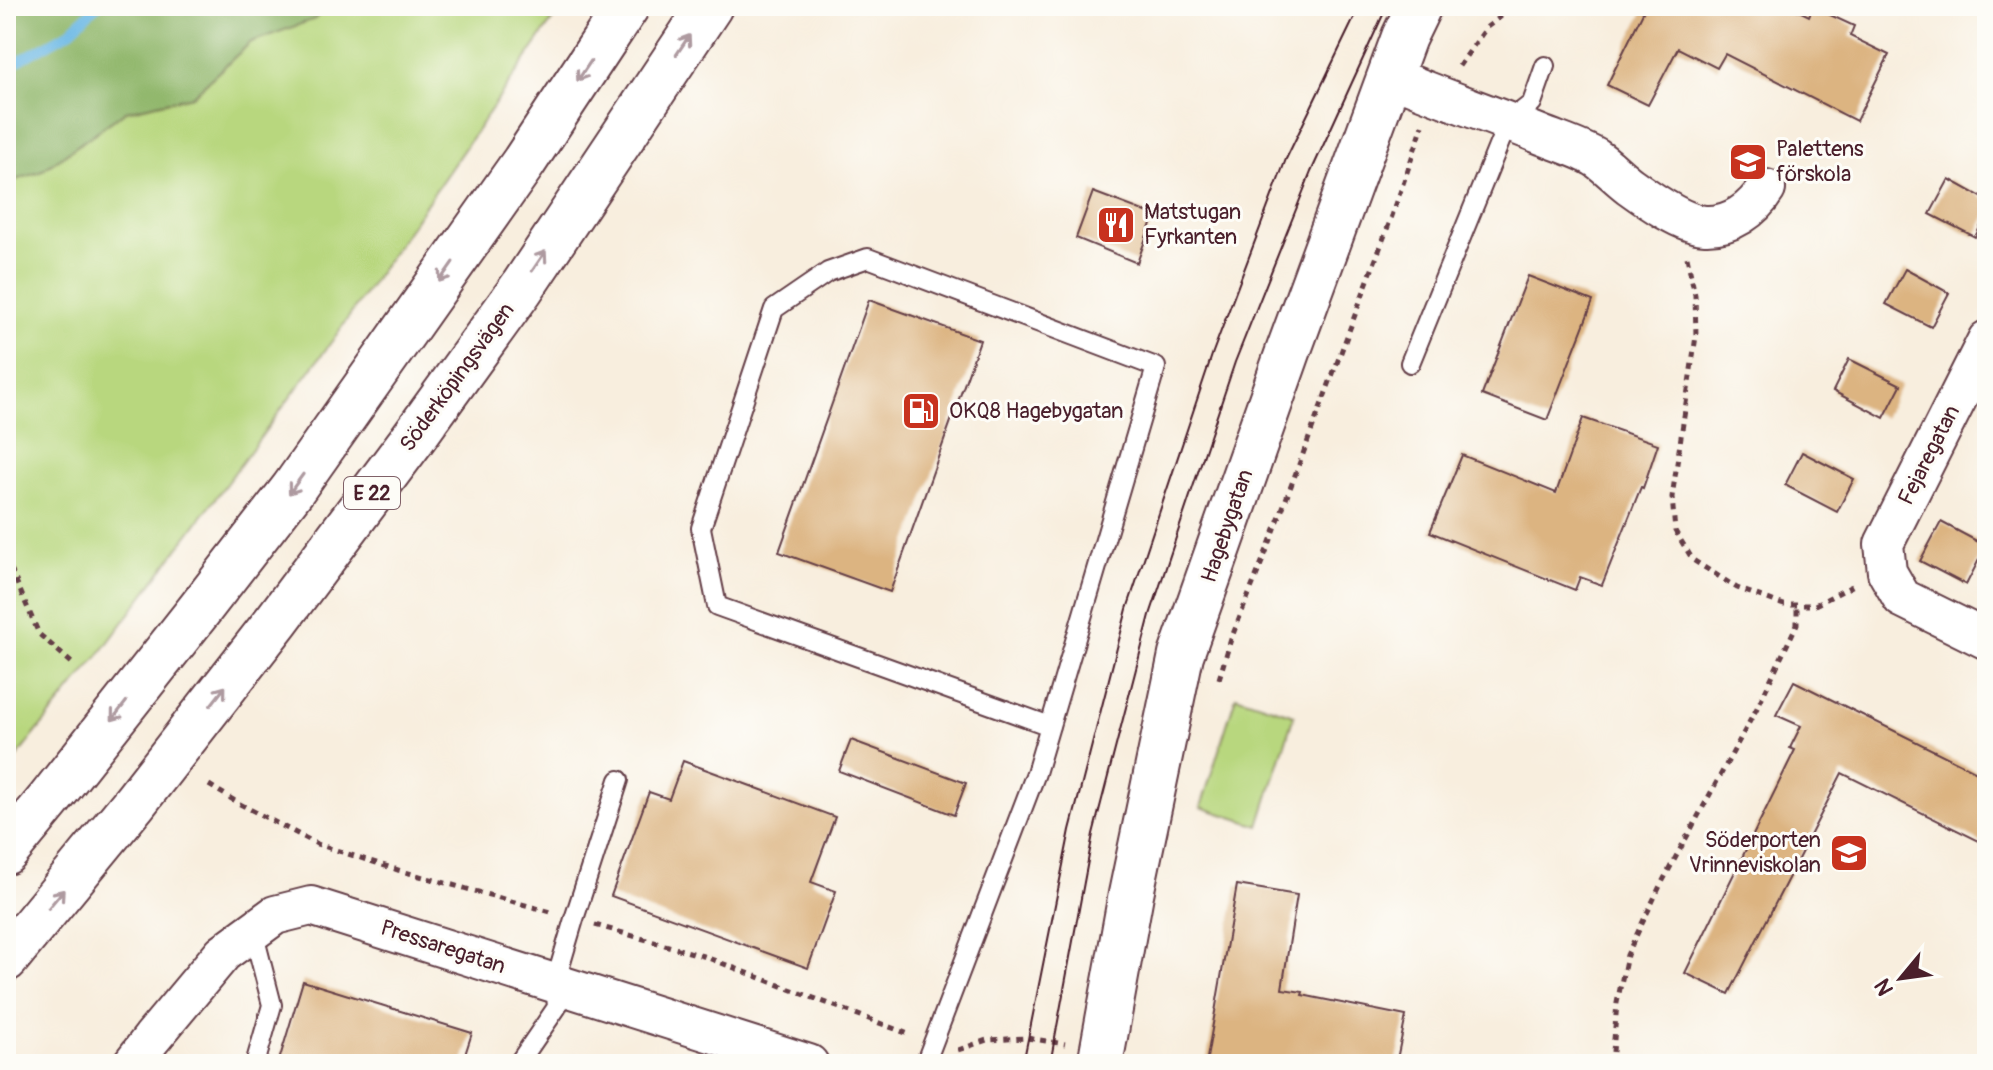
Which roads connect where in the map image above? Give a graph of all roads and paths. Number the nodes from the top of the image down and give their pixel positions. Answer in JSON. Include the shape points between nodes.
{"nodes":[{"id":1,"x":19,"y":6,"type":"edge"},
{"id":2,"x":627,"y":6,"type":"edge"},
{"id":3,"x":710,"y":6,"type":"edge"},
{"id":4,"x":1419,"y":6,"type":"edge"},
{"id":5,"x":1515,"y":6,"type":"edge"},
{"id":6,"x":6,"y":14,"type":"edge"},
{"id":7,"x":1545,"y":66,"type":"dead end"},
{"id":8,"x":1390,"y":76,"type":"junction"},
{"id":9,"x":1437,"y":96,"type":"junction"},
{"id":10,"x":1508,"y":122,"type":"junction"},
{"id":11,"x":1766,"y":189,"type":"dead end"},
{"id":12,"x":1684,"y":250,"type":"dead end"},
{"id":13,"x":1987,"y":340,"type":"edge"},
{"id":14,"x":1410,"y":363,"type":"dead end"},
{"id":15,"x":6,"y":558,"type":"edge"},
{"id":16,"x":1887,"y":572,"type":"junction"},
{"id":17,"x":1797,"y":605,"type":"junction"},
{"id":18,"x":1987,"y":640,"type":"edge"},
{"id":19,"x":73,"y":664,"type":"dead end"},
{"id":20,"x":1218,"y":681,"type":"dead end"},
{"id":21,"x":1050,"y":726,"type":"junction"},
{"id":22,"x":619,"y":780,"type":"dead end"},
{"id":23,"x":209,"y":785,"type":"dead end"},
{"id":24,"x":6,"y":852,"type":"edge"},
{"id":25,"x":574,"y":919,"type":"junction"},
{"id":26,"x":253,"y":931,"type":"junction"},
{"id":27,"x":6,"y":959,"type":"edge"},
{"id":28,"x":555,"y":983,"type":"junction"},
{"id":29,"x":933,"y":1043,"type":"junction"},
{"id":30,"x":1101,"y":1058,"type":"edge"},
{"id":31,"x":132,"y":1064,"type":"edge"},
{"id":32,"x":255,"y":1064,"type":"edge"},
{"id":33,"x":518,"y":1064,"type":"edge"},
{"id":34,"x":809,"y":1064,"type":"edge"},
{"id":35,"x":925,"y":1064,"type":"edge"},
{"id":36,"x":1612,"y":1064,"type":"edge"}],
"edges":[{"from":1,"to":6,"type":"path"},
{"from":2,"to":24,"type":"main road","one_way":true,"via":[[524,162],[293,489]]},
{"from":27,"to":3,"type":"main road","name":"Söderköpingsvägen","number":"E 22","one_way":true,"via":[[135,802],[411,441],[521,289]]},
{"from":4,"to":8,"type":"main road","name":"Hagebygatan"},
{"from":5,"to":9,"type":"path","via":[[1487,27]]},
{"from":7,"to":10,"type":"lane","via":[[1532,103]]},
{"from":8,"to":9,"type":"street"},
{"from":8,"to":30,"type":"main road","name":"Hagebygatan","via":[[1181,655]]},
{"from":9,"to":10,"type":"street"},
{"from":9,"to":20,"type":"path"},
{"from":10,"to":11,"type":"street","via":[[1587,153],[1682,219],[1704,225],[1743,215]]},
{"from":10,"to":14,"type":"lane"},
{"from":12,"to":17,"type":"path","via":[[1695,295],[1696,336],[1672,497],[1675,531],[1693,560],[1737,588]]},
{"from":13,"to":16,"type":"street","name":"Fejaregatan","via":[[1884,544]]},
{"from":15,"to":19,"type":"path","via":[[39,634]]},
{"from":16,"to":17,"type":"path","via":[[1815,605]]},
{"from":16,"to":18,"type":"street","via":[[1902,598]]},
{"from":17,"to":36,"type":"path","via":[[1797,624],[1757,708],[1627,955]]},
{"from":21,"to":21,"type":"lane","via":[[1156,367],[868,258],[828,272],[774,309],[701,528],[717,606]]},
{"from":21,"to":29,"type":"lane"},
{"from":22,"to":25,"type":"lane"},
{"from":23,"to":25,"type":"path","via":[[317,844]]},
{"from":25,"to":28,"type":"lane"},
{"from":25,"to":29,"type":"path","via":[[703,956]]},
{"from":26,"to":28,"type":"street","name":"Pressaregatan","via":[[275,915],[311,906]]},
{"from":26,"to":31,"type":"street","name":"Pressaregatan","via":[[223,953]]},
{"from":26,"to":32,"type":"lane","via":[[272,1005]]},
{"from":28,"to":33,"type":"lane","via":[[557,1007]]},
{"from":28,"to":34,"type":"street","name":"Pressaregatan"},
{"from":29,"to":30,"type":"path","via":[[955,1050],[987,1040],[1027,1038]]},
{"from":29,"to":35,"type":"lane"}]}
